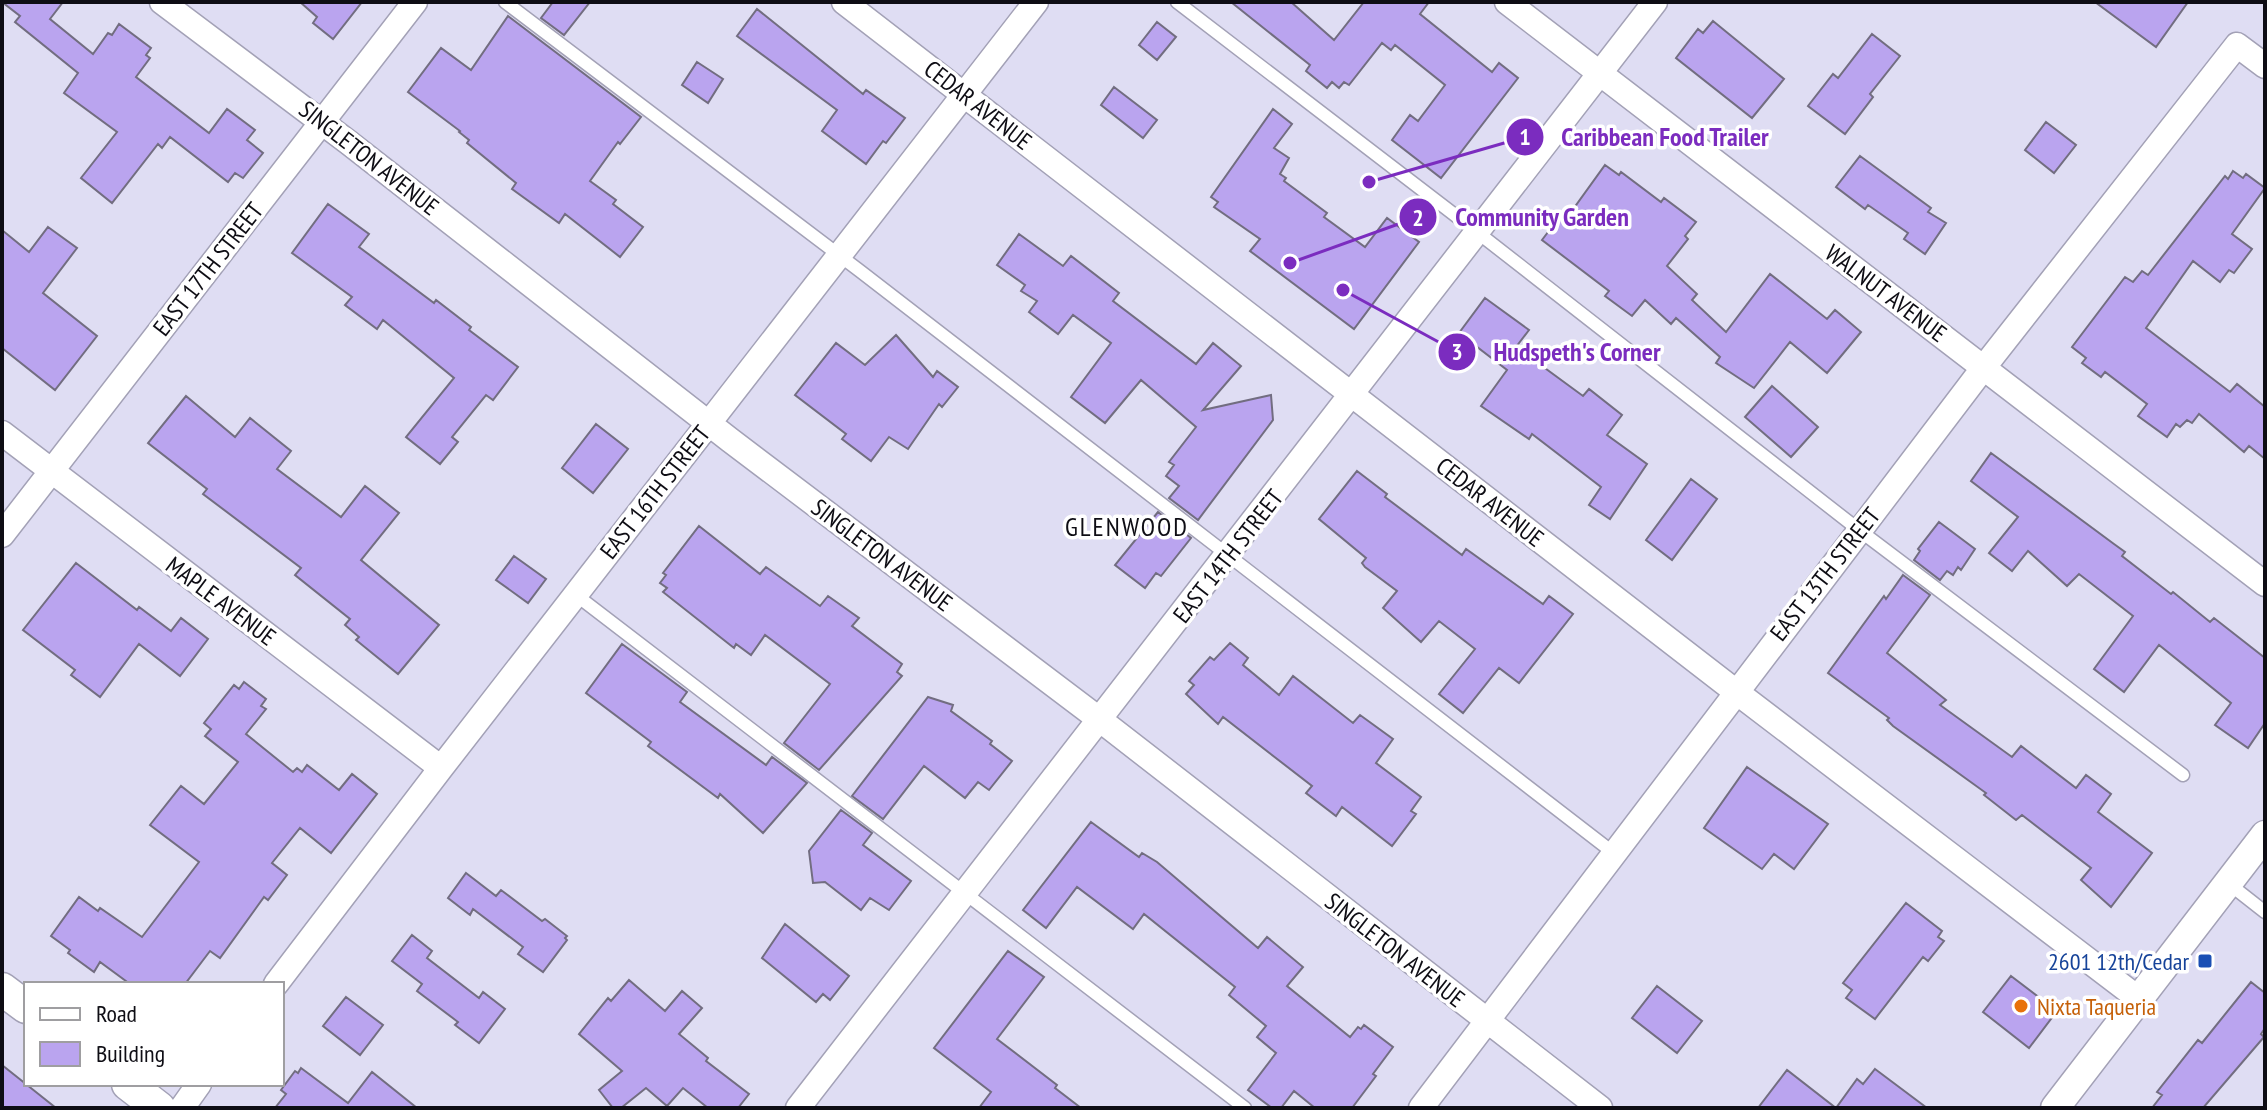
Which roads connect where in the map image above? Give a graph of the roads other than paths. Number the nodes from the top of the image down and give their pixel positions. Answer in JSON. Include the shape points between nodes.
{"nodes":[{"id":1,"x":162,"y":2,"type":"edge"},
{"id":2,"x":415,"y":2,"type":"edge"},
{"id":3,"x":505,"y":2,"type":"edge"},
{"id":4,"x":844,"y":2,"type":"edge"},
{"id":5,"x":1036,"y":2,"type":"edge"},
{"id":6,"x":1177,"y":2,"type":"edge"},
{"id":7,"x":1507,"y":2,"type":"edge"},
{"id":8,"x":1655,"y":2,"type":"edge"},
{"id":9,"x":2265,"y":66,"type":"edge"},
{"id":10,"x":1599,"y":74,"type":"junction"},
{"id":11,"x":965,"y":94,"type":"junction"},
{"id":12,"x":322,"y":122,"type":"junction"},
{"id":13,"x":1477,"y":232,"type":"junction"},
{"id":14,"x":839,"y":256,"type":"junction"},
{"id":15,"x":1984,"y":367,"type":"junction"},
{"id":16,"x":1352,"y":395,"type":"junction"},
{"id":17,"x":709,"y":423,"type":"junction"},
{"id":18,"x":2,"y":433,"type":"edge"},
{"id":19,"x":50,"y":471,"type":"junction"},
{"id":20,"x":1859,"y":530,"type":"junction"},
{"id":21,"x":2,"y":535,"type":"edge"},
{"id":22,"x":1227,"y":557,"type":"junction"},
{"id":23,"x":2265,"y":584,"type":"edge"},
{"id":24,"x":576,"y":595,"type":"junction"},
{"id":25,"x":1735,"y":691,"type":"junction"},
{"id":26,"x":1099,"y":719,"type":"junction"},
{"id":27,"x":441,"y":768,"type":"junction"},
{"id":28,"x":2183,"y":775,"type":"dead end"},
{"id":29,"x":2265,"y":835,"type":"edge"},
{"id":30,"x":1615,"y":854,"type":"junction"},
{"id":31,"x":2228,"y":883,"type":"junction"},
{"id":32,"x":964,"y":892,"type":"junction"},
{"id":33,"x":2265,"y":912,"type":"edge"},
{"id":34,"x":278,"y":982,"type":"edge"},
{"id":35,"x":2,"y":989,"type":"edge"},
{"id":36,"x":2139,"y":999,"type":"junction"},
{"id":37,"x":24,"y":1006,"type":"edge"},
{"id":38,"x":1487,"y":1021,"type":"junction"},
{"id":39,"x":131,"y":1086,"type":"edge"},
{"id":40,"x":198,"y":1086,"type":"edge"},
{"id":41,"x":159,"y":1108,"type":"edge"},
{"id":42,"x":182,"y":1108,"type":"edge"},
{"id":43,"x":798,"y":1108,"type":"edge"},
{"id":44,"x":1245,"y":1108,"type":"edge"},
{"id":45,"x":1421,"y":1108,"type":"edge"},
{"id":46,"x":1600,"y":1108,"type":"edge"},
{"id":47,"x":2055,"y":1108,"type":"edge"}],
"edges":[{"from":1,"to":12,"type":"street","name":"SINGLETON AVENUE"},
{"from":2,"to":12,"type":"street","name":"EAST 17TH STREET"},
{"from":3,"to":14,"type":"lane"},
{"from":4,"to":11,"type":"street","name":"CEDAR AVENUE"},
{"from":5,"to":11,"type":"street","name":"EAST 16TH STREET"},
{"from":6,"to":13,"type":"lane"},
{"from":7,"to":10,"type":"street","name":"WALNUT AVENUE"},
{"from":8,"to":10,"type":"street","name":"EAST 14TH STREET"},
{"from":9,"to":15,"type":"street","name":"EAST 13TH STREET","via":[[2237,45]]},
{"from":10,"to":13,"type":"street","name":"EAST 14TH STREET"},
{"from":10,"to":15,"type":"street","name":"WALNUT AVENUE"},
{"from":11,"to":14,"type":"street","name":"EAST 16TH STREET"},
{"from":11,"to":16,"type":"street","name":"CEDAR AVENUE"},
{"from":12,"to":17,"type":"street","name":"SINGLETON AVENUE"},
{"from":12,"to":19,"type":"street","name":"EAST 17TH STREET"},
{"from":13,"to":16,"type":"street","name":"EAST 14TH STREET"},
{"from":13,"to":20,"type":"lane"},
{"from":14,"to":17,"type":"street","name":"EAST 16TH STREET"},
{"from":14,"to":22,"type":"lane"},
{"from":15,"to":20,"type":"street","name":"EAST 13TH STREET"},
{"from":15,"to":23,"type":"street","name":"WALNUT AVENUE"},
{"from":16,"to":22,"type":"street","name":"EAST 14TH STREET"},
{"from":16,"to":25,"type":"street","name":"CEDAR AVENUE"},
{"from":17,"to":24,"type":"street","name":"EAST 16TH STREET"},
{"from":17,"to":26,"type":"street","name":"SINGLETON AVENUE"},
{"from":18,"to":19,"type":"street","name":"MAPLE AVENUE"},
{"from":19,"to":21,"type":"street","name":"EAST 17TH STREET"},
{"from":19,"to":27,"type":"street","name":"MAPLE AVENUE"},
{"from":20,"to":25,"type":"street","name":"EAST 13TH STREET"},
{"from":20,"to":28,"type":"lane"},
{"from":22,"to":26,"type":"street","name":"EAST 14TH STREET"},
{"from":22,"to":30,"type":"lane"},
{"from":24,"to":27,"type":"street","name":"EAST 16TH STREET"},
{"from":24,"to":32,"type":"lane"},
{"from":25,"to":30,"type":"street","name":"EAST 13TH STREET"},
{"from":25,"to":36,"type":"street","name":"CEDAR AVENUE"},
{"from":26,"to":32,"type":"street","name":"EAST 14TH STREET"},
{"from":26,"to":38,"type":"street","name":"SINGLETON AVENUE"},
{"from":27,"to":34,"type":"street","name":"EAST 16TH STREET"},
{"from":29,"to":31,"type":"street"},
{"from":30,"to":38,"type":"street","name":"EAST 13TH STREET"},
{"from":31,"to":33,"type":"lane"},
{"from":31,"to":36,"type":"street"},
{"from":32,"to":43,"type":"street","name":"EAST 14TH STREET"},
{"from":32,"to":44,"type":"lane"},
{"from":35,"to":37,"type":"main road"},
{"from":36,"to":47,"type":"street"},
{"from":38,"to":45,"type":"street","name":"EAST 13TH STREET"},
{"from":38,"to":46,"type":"street","name":"SINGLETON AVENUE"},
{"from":39,"to":41,"type":"main road"},
{"from":40,"to":42,"type":"street"}]}
